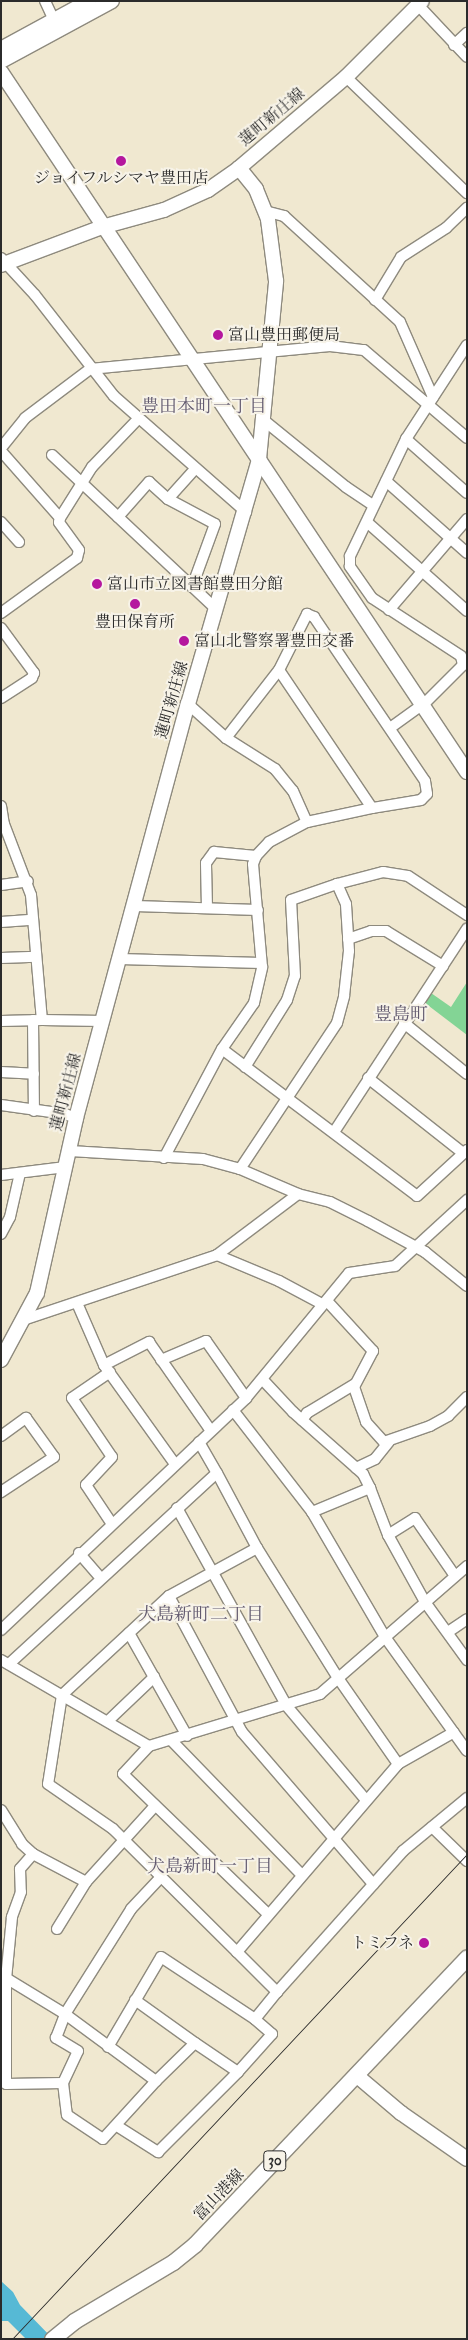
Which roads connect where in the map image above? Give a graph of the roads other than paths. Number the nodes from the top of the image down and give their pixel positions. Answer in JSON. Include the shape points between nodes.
{"nodes":[{"id":1,"x":46,"y":1,"type":"edge"},
{"id":2,"x":89,"y":1,"type":"edge"},
{"id":3,"x":112,"y":1,"type":"edge"},
{"id":4,"x":418,"y":2,"type":"edge"},
{"id":5,"x":56,"y":25,"type":"junction"},
{"id":6,"x":467,"y":33,"type":"edge"},
{"id":7,"x":454,"y":44,"type":"junction"},
{"id":8,"x":1,"y":49,"type":"edge"},
{"id":9,"x":467,"y":57,"type":"edge"},
{"id":10,"x":1,"y":61,"type":"edge"},
{"id":11,"x":1,"y":72,"type":"edge"},
{"id":12,"x":346,"y":77,"type":"junction"},
{"id":13,"x":239,"y":168,"type":"junction"},
{"id":14,"x":467,"y":193,"type":"edge"},
{"id":15,"x":467,"y":208,"type":"edge"},
{"id":16,"x":265,"y":211,"type":"junction"},
{"id":17,"x":102,"y":227,"type":"junction"},
{"id":18,"x":2,"y":262,"type":"edge"},
{"id":19,"x":375,"y":300,"type":"junction"},
{"id":20,"x":467,"y":345,"type":"edge"},
{"id":21,"x":270,"y":350,"type":"junction"},
{"id":22,"x":191,"y":358,"type":"junction"},
{"id":23,"x":90,"y":369,"type":"junction"},
{"id":24,"x":430,"y":400,"type":"junction"},
{"id":25,"x":138,"y":418,"type":"junction"},
{"id":26,"x":261,"y":418,"type":"junction"},
{"id":27,"x":467,"y":438,"type":"edge"},
{"id":28,"x":406,"y":439,"type":"junction"},
{"id":29,"x":2,"y":446,"type":"edge"},
{"id":30,"x":52,"y":455,"type":"dead end"},
{"id":31,"x":259,"y":459,"type":"junction"},
{"id":32,"x":195,"y":469,"type":"junction"},
{"id":33,"x":386,"y":482,"type":"junction"},
{"id":34,"x":81,"y":483,"type":"junction"},
{"id":35,"x":467,"y":494,"type":"edge"},
{"id":36,"x":168,"y":499,"type":"junction"},
{"id":37,"x":373,"y":505,"type":"junction"},
{"id":38,"x":246,"y":512,"type":"junction"},
{"id":39,"x":118,"y":517,"type":"junction"},
{"id":40,"x":60,"y":518,"type":"junction"},
{"id":41,"x":467,"y":520,"type":"edge"},
{"id":42,"x":1,"y":522,"type":"edge"},
{"id":43,"x":368,"y":523,"type":"junction"},
{"id":44,"x":450,"y":539,"type":"junction"},
{"id":45,"x":19,"y":542,"type":"dead end"},
{"id":46,"x":467,"y":553,"type":"edge"},
{"id":47,"x":422,"y":571,"type":"junction"},
{"id":48,"x":192,"y":586,"type":"junction"},
{"id":49,"x":217,"y":610,"type":"junction"},
{"id":50,"x":389,"y":610,"type":"junction"},
{"id":51,"x":467,"y":611,"type":"edge"},
{"id":52,"x":1,"y":613,"type":"edge"},
{"id":53,"x":1,"y":628,"type":"edge"},
{"id":54,"x":464,"y":660,"type":"edge"},
{"id":55,"x":279,"y":670,"type":"junction"},
{"id":56,"x":1,"y":698,"type":"edge"},
{"id":57,"x":188,"y":704,"type":"junction"},
{"id":58,"x":422,"y":705,"type":"junction"},
{"id":59,"x":390,"y":728,"type":"junction"},
{"id":60,"x":226,"y":738,"type":"junction"},
{"id":61,"x":467,"y":772,"type":"edge"},
{"id":62,"x":1,"y":806,"type":"edge"},
{"id":63,"x":372,"y":808,"type":"junction"},
{"id":64,"x":307,"y":822,"type":"junction"},
{"id":65,"x":256,"y":856,"type":"junction"},
{"id":66,"x":28,"y":881,"type":"junction"},
{"id":67,"x":337,"y":884,"type":"junction"},
{"id":68,"x":1,"y":885,"type":"edge"},
{"id":69,"x":135,"y":906,"type":"junction"},
{"id":70,"x":207,"y":908,"type":"junction"},
{"id":71,"x":258,"y":910,"type":"junction"},
{"id":72,"x":467,"y":915,"type":"edge"},
{"id":73,"x":32,"y":920,"type":"junction"},
{"id":74,"x":1,"y":922,"type":"edge"},
{"id":75,"x":467,"y":929,"type":"edge"},
{"id":76,"x":348,"y":939,"type":"junction"},
{"id":77,"x":36,"y":957,"type":"junction"},
{"id":78,"x":1,"y":958,"type":"edge"},
{"id":79,"x":120,"y":959,"type":"junction"},
{"id":80,"x":261,"y":963,"type":"junction"},
{"id":81,"x":443,"y":966,"type":"junction"},
{"id":82,"x":37,"y":1020,"type":"junction"},
{"id":83,"x":1,"y":1021,"type":"edge"},
{"id":84,"x":103,"y":1021,"type":"junction"},
{"id":85,"x":404,"y":1023,"type":"junction"},
{"id":86,"x":222,"y":1049,"type":"junction"},
{"id":87,"x":245,"y":1067,"type":"junction"},
{"id":88,"x":1,"y":1072,"type":"edge"},
{"id":89,"x":34,"y":1074,"type":"junction"},
{"id":90,"x":467,"y":1074,"type":"edge"},
{"id":91,"x":368,"y":1078,"type":"junction"},
{"id":92,"x":288,"y":1100,"type":"junction"},
{"id":93,"x":1,"y":1105,"type":"edge"},
{"id":94,"x":34,"y":1111,"type":"junction"},
{"id":95,"x":76,"y":1118,"type":"junction"},
{"id":96,"x":334,"y":1132,"type":"junction"},
{"id":97,"x":70,"y":1150,"type":"junction"},
{"id":98,"x":465,"y":1151,"type":"edge"},
{"id":99,"x":164,"y":1158,"type":"junction"},
{"id":100,"x":66,"y":1167,"type":"junction"},
{"id":101,"x":240,"y":1168,"type":"junction"},
{"id":102,"x":20,"y":1173,"type":"junction"},
{"id":103,"x":1,"y":1175,"type":"edge"},
{"id":104,"x":298,"y":1194,"type":"junction"},
{"id":105,"x":467,"y":1200,"type":"edge"},
{"id":106,"x":1,"y":1234,"type":"edge"},
{"id":107,"x":414,"y":1246,"type":"junction"},
{"id":108,"x":217,"y":1255,"type":"junction"},
{"id":109,"x":467,"y":1286,"type":"edge"},
{"id":110,"x":77,"y":1303,"type":"junction"},
{"id":111,"x":324,"y":1303,"type":"junction"},
{"id":112,"x":23,"y":1320,"type":"junction"},
{"id":113,"x":1,"y":1360,"type":"edge"},
{"id":114,"x":161,"y":1360,"type":"junction"},
{"id":115,"x":107,"y":1369,"type":"junction"},
{"id":116,"x":263,"y":1380,"type":"junction"},
{"id":117,"x":355,"y":1384,"type":"junction"},
{"id":118,"x":467,"y":1397,"type":"edge"},
{"id":119,"x":246,"y":1398,"type":"junction"},
{"id":120,"x":233,"y":1410,"type":"junction"},
{"id":121,"x":302,"y":1420,"type":"junction"},
{"id":122,"x":211,"y":1430,"type":"junction"},
{"id":123,"x":1,"y":1436,"type":"edge"},
{"id":124,"x":199,"y":1442,"type":"junction"},
{"id":125,"x":389,"y":1442,"type":"junction"},
{"id":126,"x":175,"y":1464,"type":"junction"},
{"id":127,"x":356,"y":1468,"type":"junction"},
{"id":128,"x":217,"y":1473,"type":"junction"},
{"id":129,"x":370,"y":1488,"type":"junction"},
{"id":130,"x":1,"y":1492,"type":"edge"},
{"id":131,"x":177,"y":1508,"type":"junction"},
{"id":132,"x":312,"y":1512,"type":"junction"},
{"id":133,"x":112,"y":1524,"type":"junction"},
{"id":134,"x":388,"y":1535,"type":"junction"},
{"id":135,"x":257,"y":1548,"type":"junction"},
{"id":136,"x":80,"y":1553,"type":"junction"},
{"id":137,"x":467,"y":1566,"type":"edge"},
{"id":138,"x":213,"y":1572,"type":"junction"},
{"id":139,"x":455,"y":1576,"type":"junction"},
{"id":140,"x":101,"y":1578,"type":"junction"},
{"id":141,"x":169,"y":1596,"type":"junction"},
{"id":142,"x":425,"y":1602,"type":"junction"},
{"id":143,"x":467,"y":1619,"type":"edge"},
{"id":144,"x":1,"y":1630,"type":"edge"},
{"id":145,"x":448,"y":1632,"type":"junction"},
{"id":146,"x":129,"y":1633,"type":"junction"},
{"id":147,"x":385,"y":1637,"type":"junction"},
{"id":148,"x":467,"y":1660,"type":"edge"},
{"id":149,"x":5,"y":1662,"type":"edge"},
{"id":150,"x":154,"y":1677,"type":"junction"},
{"id":151,"x":338,"y":1678,"type":"junction"},
{"id":152,"x":62,"y":1695,"type":"junction"},
{"id":153,"x":286,"y":1705,"type":"junction"},
{"id":154,"x":236,"y":1720,"type":"junction"},
{"id":155,"x":108,"y":1721,"type":"junction"},
{"id":156,"x":454,"y":1732,"type":"junction"},
{"id":157,"x":187,"y":1736,"type":"junction"},
{"id":158,"x":171,"y":1740,"type":"junction"},
{"id":159,"x":149,"y":1746,"type":"junction"},
{"id":160,"x":467,"y":1751,"type":"edge"},
{"id":161,"x":398,"y":1764,"type":"junction"},
{"id":162,"x":467,"y":1798,"type":"edge"},
{"id":163,"x":366,"y":1800,"type":"junction"},
{"id":164,"x":155,"y":1806,"type":"junction"},
{"id":165,"x":1,"y":1810,"type":"edge"},
{"id":166,"x":432,"y":1827,"type":"junction"},
{"id":167,"x":333,"y":1839,"type":"junction"},
{"id":168,"x":124,"y":1841,"type":"junction"},
{"id":169,"x":33,"y":1854,"type":"junction"},
{"id":170,"x":467,"y":1861,"type":"edge"},
{"id":171,"x":302,"y":1875,"type":"junction"},
{"id":172,"x":160,"y":1878,"type":"junction"},
{"id":173,"x":86,"y":1882,"type":"junction"},
{"id":174,"x":373,"y":1884,"type":"junction"},
{"id":175,"x":268,"y":1914,"type":"junction"},
{"id":176,"x":57,"y":1929,"type":"dead end"},
{"id":177,"x":237,"y":1952,"type":"junction"},
{"id":178,"x":467,"y":1957,"type":"edge"},
{"id":179,"x":4,"y":1977,"type":"edge"},
{"id":180,"x":277,"y":1992,"type":"junction"},
{"id":181,"x":134,"y":2000,"type":"junction"},
{"id":182,"x":65,"y":2014,"type":"junction"},
{"id":183,"x":255,"y":2019,"type":"junction"},
{"id":184,"x":195,"y":2043,"type":"junction"},
{"id":185,"x":108,"y":2047,"type":"junction"},
{"id":186,"x":238,"y":2072,"type":"junction"},
{"id":187,"x":356,"y":2075,"type":"junction"},
{"id":188,"x":156,"y":2082,"type":"junction"},
{"id":189,"x":63,"y":2083,"type":"junction"},
{"id":190,"x":117,"y":2126,"type":"junction"},
{"id":191,"x":467,"y":2159,"type":"edge"},
{"id":192,"x":55,"y":2336,"type":"edge"}],
"edges":[{"from":1,"to":5,"type":"street"},
{"from":2,"to":5,"type":"main road"},
{"from":3,"to":5,"type":"main road"},
{"from":4,"to":7,"type":"street"},
{"from":4,"to":12,"type":"main road","name":"蓮町新庄線"},
{"from":5,"to":8,"type":"main road"},
{"from":5,"to":10,"type":"main road"},
{"from":6,"to":7,"type":"street"},
{"from":7,"to":9,"type":"street"},
{"from":11,"to":17,"type":"main road"},
{"from":12,"to":13,"type":"main road","name":"蓮町新庄線"},
{"from":12,"to":14,"type":"street"},
{"from":13,"to":16,"type":"main road","name":"蓮町新庄線","via":[[256,189]]},
{"from":13,"to":17,"type":"main road","via":[[191,199]]},
{"from":15,"to":19,"type":"street","via":[[446,228],[402,257]]},
{"from":16,"to":19,"type":"street","via":[[284,216]]},
{"from":16,"to":21,"type":"main road","name":"蓮町新庄線","via":[[276,281]]},
{"from":17,"to":18,"type":"main road"},
{"from":17,"to":22,"type":"main road"},
{"from":18,"to":23,"type":"street","via":[[35,295]]},
{"from":19,"to":24,"type":"street","via":[[400,322]]},
{"from":20,"to":24,"type":"street"},
{"from":21,"to":22,"type":"street"},
{"from":21,"to":24,"type":"street","via":[[330,346],[364,350]]},
{"from":21,"to":26,"type":"main road","name":"蓮町新庄線"},
{"from":22,"to":23,"type":"street"},
{"from":22,"to":31,"type":"main road"},
{"from":23,"to":25,"type":"street"},
{"from":23,"to":29,"type":"street","via":[[25,418]]},
{"from":24,"to":27,"type":"street"},
{"from":24,"to":28,"type":"street"},
{"from":25,"to":32,"type":"street"},
{"from":25,"to":34,"type":"street"},
{"from":26,"to":31,"type":"main road","name":"蓮町新庄線"},
{"from":26,"to":37,"type":"street"},
{"from":28,"to":33,"type":"street"},
{"from":28,"to":35,"type":"street"},
{"from":29,"to":40,"type":"street"},
{"from":30,"to":34,"type":"street"},
{"from":31,"to":38,"type":"main road","name":"蓮町新庄線"},
{"from":31,"to":58,"type":"main road"},
{"from":32,"to":36,"type":"street"},
{"from":32,"to":38,"type":"street"},
{"from":33,"to":37,"type":"street"},
{"from":33,"to":44,"type":"street"},
{"from":34,"to":39,"type":"street"},
{"from":34,"to":40,"type":"street"},
{"from":36,"to":39,"type":"street","via":[[149,482]]},
{"from":36,"to":48,"type":"street","via":[[215,524]]},
{"from":37,"to":43,"type":"street"},
{"from":38,"to":49,"type":"main road","name":"蓮町新庄線"},
{"from":39,"to":48,"type":"street"},
{"from":40,"to":52,"type":"street","via":[[59,522],[79,550],[77,558]]},
{"from":41,"to":44,"type":"street"},
{"from":42,"to":45,"type":"street"},
{"from":43,"to":47,"type":"street"},
{"from":43,"to":50,"type":"street","via":[[350,556],[350,566],[372,598]]},
{"from":44,"to":46,"type":"street"},
{"from":44,"to":47,"type":"street"},
{"from":47,"to":50,"type":"street"},
{"from":47,"to":51,"type":"street"},
{"from":48,"to":49,"type":"street"},
{"from":49,"to":57,"type":"main road","name":"蓮町新庄線"},
{"from":50,"to":54,"type":"street"},
{"from":53,"to":56,"type":"street","via":[[34,673],[32,678]]},
{"from":54,"to":58,"type":"street"},
{"from":55,"to":59,"type":"street","via":[[306,614],[314,617]]},
{"from":55,"to":60,"type":"street"},
{"from":55,"to":63,"type":"street"},
{"from":57,"to":60,"type":"street"},
{"from":57,"to":69,"type":"main road","name":"蓮町新庄線"},
{"from":58,"to":59,"type":"street"},
{"from":58,"to":61,"type":"main road"},
{"from":59,"to":63,"type":"street","via":[[425,781],[427,794],[421,800]]},
{"from":60,"to":64,"type":"street","via":[[275,769],[293,791]]},
{"from":62,"to":66,"type":"street","via":[[4,824]]},
{"from":63,"to":64,"type":"street"},
{"from":64,"to":65,"type":"street","via":[[269,842]]},
{"from":65,"to":70,"type":"street","via":[[214,852],[206,863]]},
{"from":65,"to":71,"type":"street","via":[[253,864]]},
{"from":66,"to":68,"type":"street"},
{"from":66,"to":73,"type":"street"},
{"from":67,"to":72,"type":"street","via":[[382,872],[408,876]]},
{"from":67,"to":76,"type":"street","via":[[346,904]]},
{"from":67,"to":87,"type":"street","via":[[291,900],[296,976],[287,1000]]},
{"from":69,"to":70,"type":"street"},
{"from":69,"to":79,"type":"main road","name":"蓮町新庄線"},
{"from":70,"to":71,"type":"street"},
{"from":71,"to":80,"type":"street"},
{"from":73,"to":74,"type":"street"},
{"from":73,"to":77,"type":"street"},
{"from":75,"to":81,"type":"street"},
{"from":76,"to":81,"type":"street","via":[[371,931],[386,931]]},
{"from":76,"to":92,"type":"street","via":[[344,996],[337,1023]]},
{"from":77,"to":78,"type":"street"},
{"from":77,"to":82,"type":"street"},
{"from":79,"to":80,"type":"street"},
{"from":79,"to":84,"type":"main road","name":"蓮町新庄線"},
{"from":80,"to":86,"type":"street","via":[[254,1003]]},
{"from":81,"to":85,"type":"street"},
{"from":82,"to":83,"type":"street"},
{"from":82,"to":84,"type":"street"},
{"from":82,"to":89,"type":"street"},
{"from":84,"to":95,"type":"main road","name":"蓮町新庄線"},
{"from":85,"to":90,"type":"street"},
{"from":85,"to":91,"type":"street"},
{"from":86,"to":87,"type":"street"},
{"from":86,"to":99,"type":"street"},
{"from":87,"to":92,"type":"street"},
{"from":88,"to":89,"type":"street"},
{"from":89,"to":94,"type":"street"},
{"from":91,"to":96,"type":"street"},
{"from":91,"to":98,"type":"street"},
{"from":92,"to":96,"type":"street"},
{"from":92,"to":101,"type":"street"},
{"from":93,"to":94,"type":"street"},
{"from":94,"to":95,"type":"street"},
{"from":95,"to":97,"type":"main road","name":"蓮町新庄線"},
{"from":96,"to":98,"type":"street","via":[[417,1196]]},
{"from":97,"to":99,"type":"street"},
{"from":97,"to":100,"type":"main road","name":"蓮町新庄線"},
{"from":99,"to":101,"type":"street","via":[[203,1159]]},
{"from":100,"to":102,"type":"street"},
{"from":100,"to":112,"type":"main road","name":"蓮町新庄線","via":[[37,1293]]},
{"from":101,"to":104,"type":"street"},
{"from":102,"to":103,"type":"street"},
{"from":102,"to":106,"type":"street","via":[[10,1217]]},
{"from":104,"to":107,"type":"street","via":[[330,1202]]},
{"from":104,"to":108,"type":"street"},
{"from":105,"to":107,"type":"street"},
{"from":107,"to":109,"type":"street"},
{"from":107,"to":111,"type":"street","via":[[395,1266],[349,1273]]},
{"from":108,"to":110,"type":"street"},
{"from":108,"to":111,"type":"street"},
{"from":110,"to":112,"type":"street"},
{"from":110,"to":115,"type":"street"},
{"from":111,"to":116,"type":"street"},
{"from":111,"to":117,"type":"street","via":[[373,1351]]},
{"from":112,"to":113,"type":"main road","name":"蓮町新庄線"},
{"from":114,"to":115,"type":"street","via":[[149,1342]]},
{"from":114,"to":119,"type":"street","via":[[206,1341]]},
{"from":114,"to":122,"type":"street"},
{"from":115,"to":126,"type":"street"},
{"from":115,"to":133,"type":"street","via":[[72,1398],[112,1457],[86,1484]]},
{"from":116,"to":119,"type":"street"},
{"from":116,"to":121,"type":"street"},
{"from":117,"to":121,"type":"street"},
{"from":117,"to":125,"type":"street","via":[[366,1422],[384,1442]]},
{"from":118,"to":125,"type":"street","via":[[448,1416]]},
{"from":119,"to":120,"type":"street"},
{"from":120,"to":122,"type":"street"},
{"from":120,"to":132,"type":"street"},
{"from":121,"to":127,"type":"street"},
{"from":122,"to":124,"type":"street"},
{"from":123,"to":130,"type":"street","via":[[26,1418],[54,1457]]},
{"from":124,"to":126,"type":"street"},
{"from":124,"to":128,"type":"street"},
{"from":125,"to":127,"type":"street","via":[[375,1459]]},
{"from":126,"to":133,"type":"street"},
{"from":127,"to":129,"type":"street"},
{"from":128,"to":131,"type":"street"},
{"from":128,"to":135,"type":"street"},
{"from":129,"to":132,"type":"street"},
{"from":129,"to":134,"type":"street"},
{"from":131,"to":138,"type":"street"},
{"from":131,"to":140,"type":"street"},
{"from":132,"to":147,"type":"street"},
{"from":133,"to":136,"type":"street"},
{"from":134,"to":139,"type":"street","via":[[414,1518]]},
{"from":134,"to":142,"type":"street"},
{"from":135,"to":138,"type":"street"},
{"from":135,"to":151,"type":"street"},
{"from":136,"to":140,"type":"street"},
{"from":136,"to":144,"type":"street"},
{"from":137,"to":139,"type":"street"},
{"from":138,"to":141,"type":"street"},
{"from":138,"to":153,"type":"street"},
{"from":139,"to":142,"type":"street"},
{"from":140,"to":149,"type":"street","via":[[34,1644]]},
{"from":141,"to":146,"type":"street"},
{"from":141,"to":154,"type":"street"},
{"from":142,"to":145,"type":"street"},
{"from":142,"to":147,"type":"street"},
{"from":143,"to":145,"type":"street"},
{"from":145,"to":148,"type":"street"},
{"from":146,"to":150,"type":"street"},
{"from":146,"to":152,"type":"street"},
{"from":147,"to":151,"type":"street"},
{"from":147,"to":156,"type":"street"},
{"from":149,"to":152,"type":"street"},
{"from":150,"to":155,"type":"street"},
{"from":150,"to":157,"type":"street"},
{"from":151,"to":153,"type":"street","via":[[320,1694]]},
{"from":151,"to":161,"type":"street"},
{"from":152,"to":155,"type":"street"},
{"from":152,"to":168,"type":"street","via":[[48,1784],[113,1829]]},
{"from":153,"to":154,"type":"street"},
{"from":153,"to":163,"type":"street"},
{"from":154,"to":157,"type":"street"},
{"from":154,"to":167,"type":"street","via":[[242,1732]]},
{"from":155,"to":159,"type":"street"},
{"from":156,"to":160,"type":"street"},
{"from":156,"to":161,"type":"street"},
{"from":157,"to":158,"type":"street"},
{"from":158,"to":159,"type":"street"},
{"from":158,"to":171,"type":"street"},
{"from":159,"to":164,"type":"street","via":[[123,1774]]},
{"from":161,"to":163,"type":"street"},
{"from":162,"to":166,"type":"street"},
{"from":163,"to":167,"type":"street"},
{"from":164,"to":168,"type":"street"},
{"from":164,"to":175,"type":"street"},
{"from":165,"to":169,"type":"street","via":[[22,1844]]},
{"from":166,"to":170,"type":"street"},
{"from":166,"to":174,"type":"street","via":[[403,1851]]},
{"from":167,"to":171,"type":"street"},
{"from":167,"to":174,"type":"street"},
{"from":168,"to":172,"type":"street"},
{"from":168,"to":173,"type":"street"},
{"from":169,"to":173,"type":"street"},
{"from":169,"to":179,"type":"street","via":[[20,1870],[21,1892],[12,1917]]},
{"from":171,"to":175,"type":"street"},
{"from":172,"to":177,"type":"street"},
{"from":172,"to":182,"type":"street","via":[[131,1910]]},
{"from":173,"to":176,"type":"street"},
{"from":174,"to":180,"type":"street"},
{"from":175,"to":177,"type":"street"},
{"from":177,"to":180,"type":"street"},
{"from":178,"to":187,"type":"main road","name":"富山港線","number":"30"},
{"from":179,"to":182,"type":"street"},
{"from":179,"to":189,"type":"street","via":[[6,2084]]},
{"from":180,"to":183,"type":"street"},
{"from":181,"to":183,"type":"street","via":[[161,1957]]},
{"from":181,"to":184,"type":"street"},
{"from":181,"to":185,"type":"street"},
{"from":182,"to":185,"type":"street"},
{"from":182,"to":189,"type":"street","via":[[56,2038],[78,2051]]},
{"from":183,"to":186,"type":"street","via":[[272,2034]]},
{"from":184,"to":186,"type":"street"},
{"from":184,"to":188,"type":"street"},
{"from":185,"to":188,"type":"street"},
{"from":186,"to":190,"type":"street","via":[[158,2152]]},
{"from":187,"to":191,"type":"main road"},
{"from":187,"to":192,"type":"main road","name":"富山港線","number":"30","via":[[195,2244],[148,2278]]},
{"from":188,"to":190,"type":"street"},
{"from":189,"to":190,"type":"street","via":[[67,2116],[103,2139]]}]}
